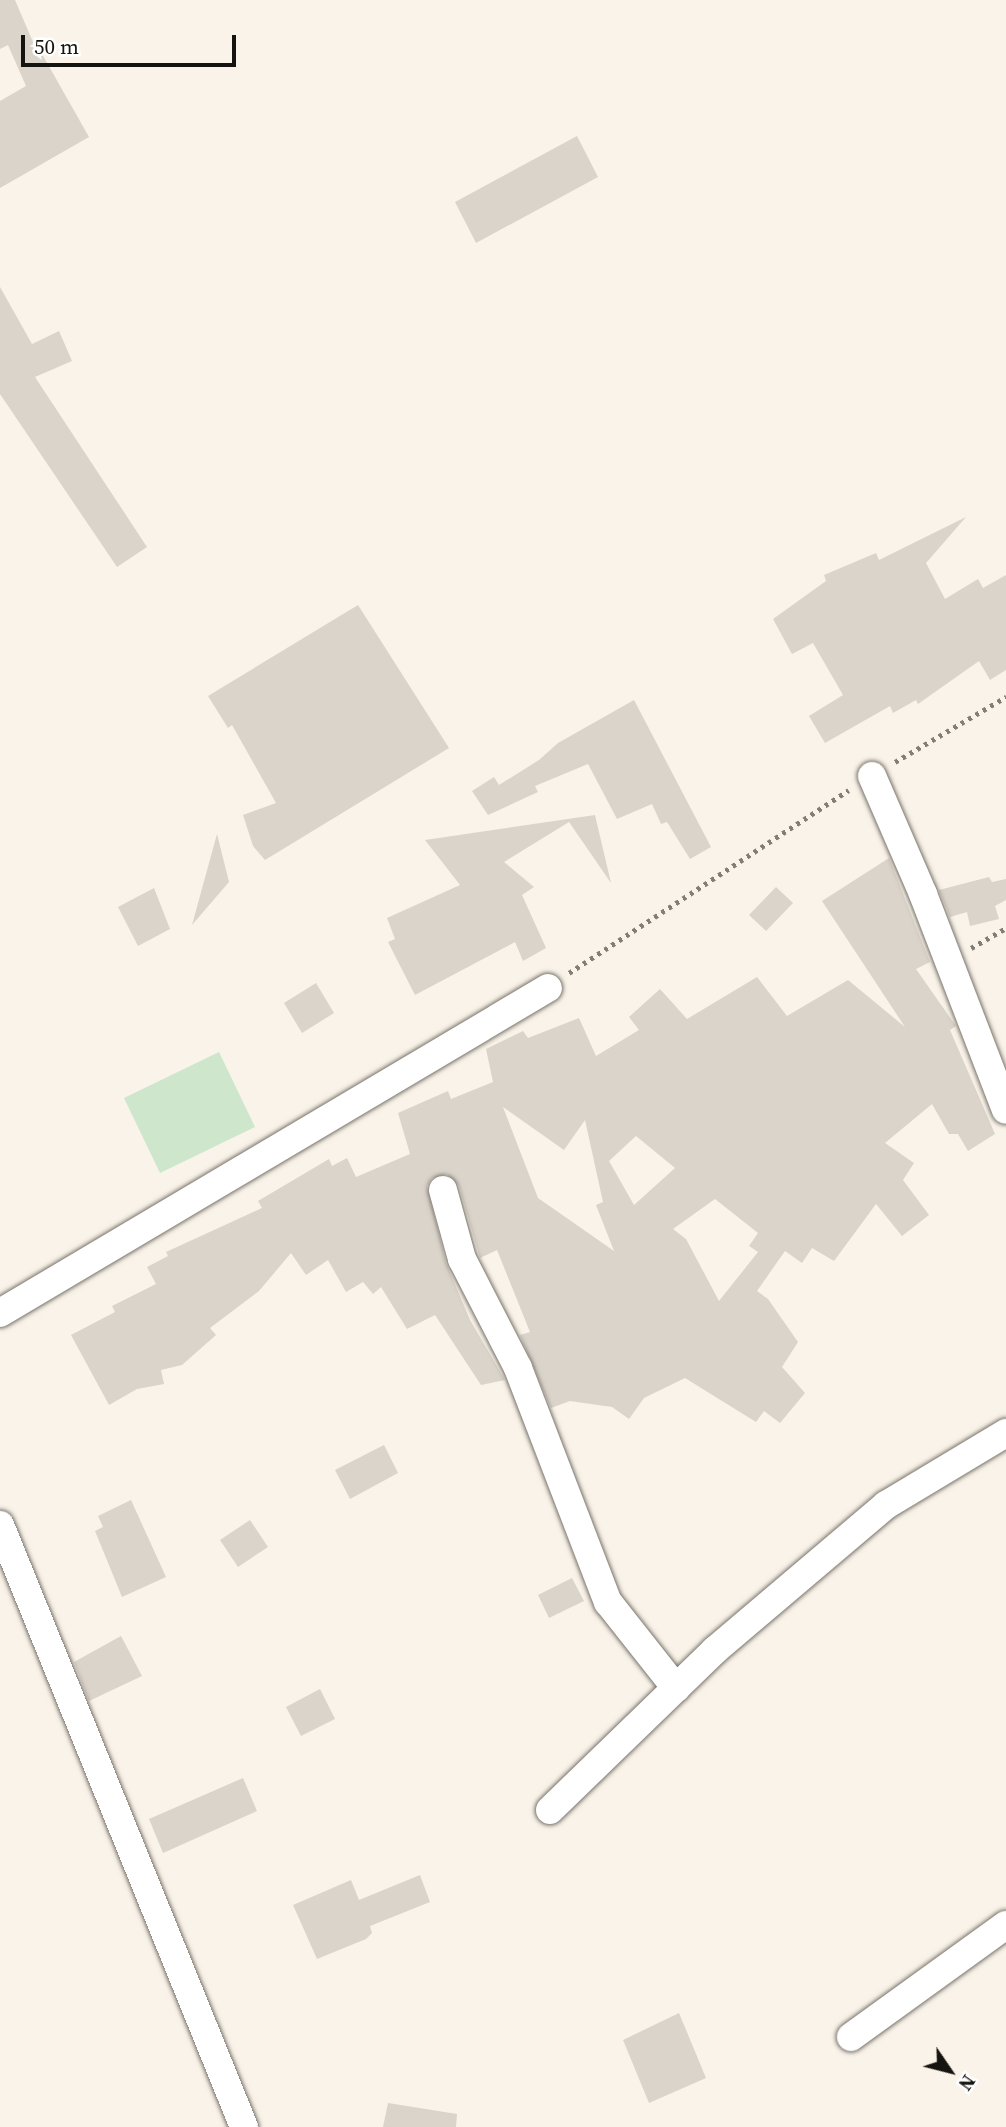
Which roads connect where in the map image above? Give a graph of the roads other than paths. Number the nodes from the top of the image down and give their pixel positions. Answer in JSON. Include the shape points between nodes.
{"nodes":[{"id":1,"x":872,"y":776,"type":"road end"},
{"id":2,"x":548,"y":988,"type":"road end"},
{"id":3,"x":1006,"y":1110,"type":"edge"},
{"id":4,"x":443,"y":1190,"type":"dead end"},
{"id":5,"x":0,"y":1313,"type":"edge"},
{"id":6,"x":1006,"y":1433,"type":"edge"},
{"id":7,"x":0,"y":1525,"type":"edge"},
{"id":8,"x":676,"y":1688,"type":"junction"},
{"id":9,"x":550,"y":1810,"type":"dead end"},
{"id":10,"x":1006,"y":1925,"type":"edge"},
{"id":11,"x":851,"y":2037,"type":"dead end"},
{"id":12,"x":244,"y":2127,"type":"edge"}],
"edges":[{"from":1,"to":3,"type":"street"},
{"from":2,"to":5,"type":"street"},
{"from":4,"to":8,"type":"street","via":[[462,1259],[518,1368],[608,1602]]},
{"from":6,"to":8,"type":"street","via":[[886,1505]]},
{"from":7,"to":12,"type":"street"},
{"from":8,"to":9,"type":"street"},
{"from":10,"to":11,"type":"street"}]}
